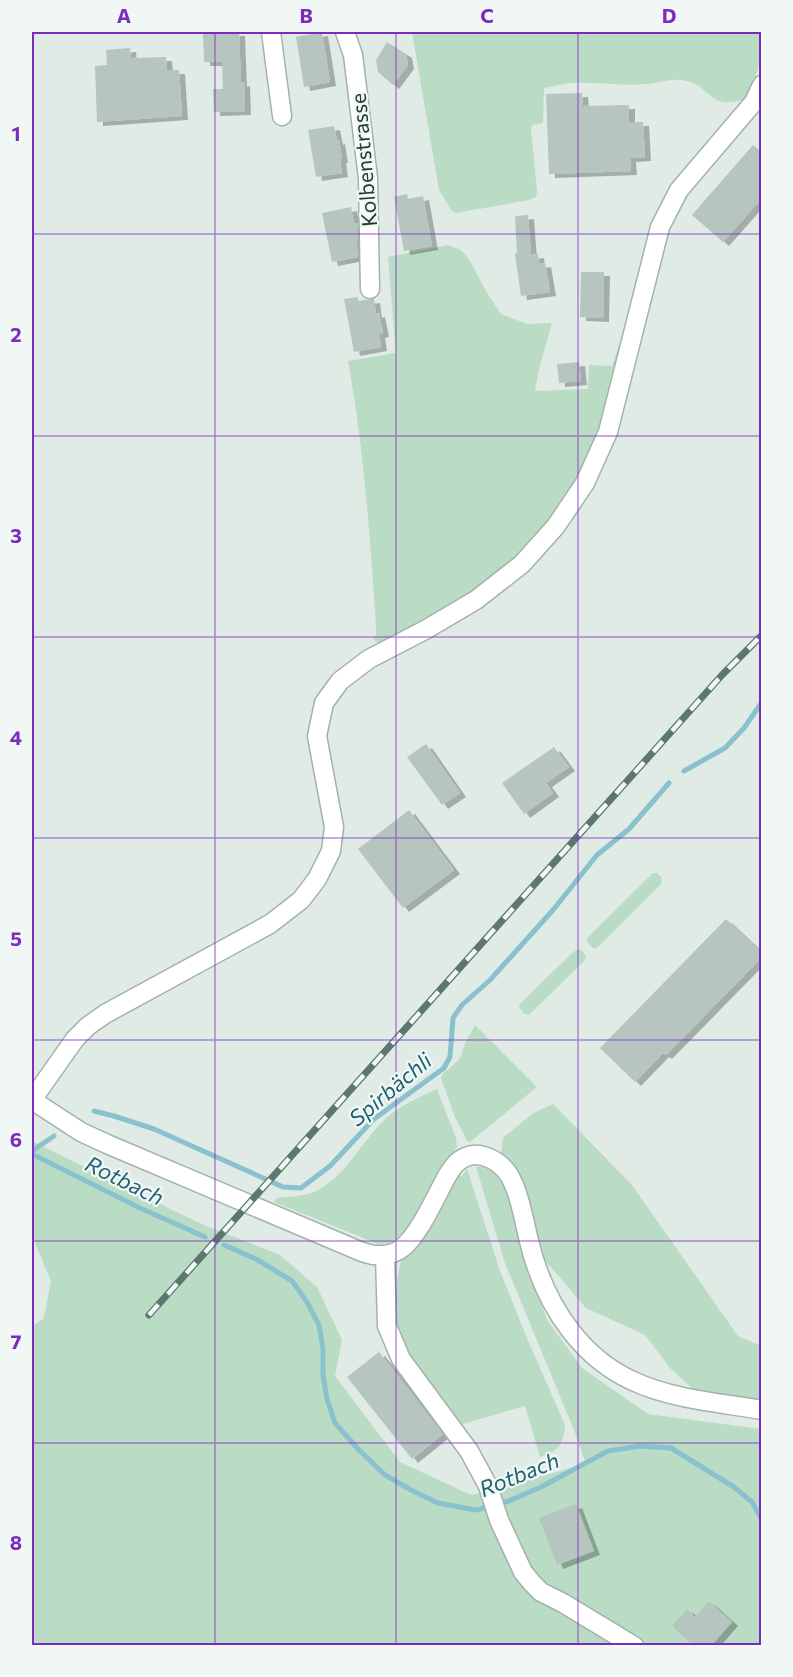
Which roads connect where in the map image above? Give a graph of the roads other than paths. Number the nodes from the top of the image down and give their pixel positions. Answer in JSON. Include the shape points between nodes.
{"nodes":[{"id":1,"x":271,"y":32,"type":"edge"},
{"id":2,"x":345,"y":32,"type":"edge"},
{"id":3,"x":762,"y":85,"type":"edge"},
{"id":4,"x":282,"y":116,"type":"dead end"},
{"id":5,"x":370,"y":289,"type":"dead end"},
{"id":6,"x":32,"y":1100,"type":"edge"},
{"id":7,"x":385,"y":1256,"type":"junction"},
{"id":8,"x":762,"y":1410,"type":"edge"},
{"id":9,"x":634,"y":1646,"type":"edge"}],
"edges":[{"from":1,"to":4,"type":"street"},
{"from":2,"to":5,"type":"street","name":"Kolbenstrasse","via":[[353,55],[368,178]]},
{"from":3,"to":6,"type":"street","via":[[754,102],[672,201],[660,227],[608,432],[585,483],[556,525],[522,564],[476,600],[369,659],[340,681],[324,703],[317,736],[334,827],[331,851],[317,879],[301,900],[270,924],[88,1026]]},
{"from":6,"to":7,"type":"street","via":[[107,1144],[362,1252]]},
{"from":7,"to":8,"type":"street","via":[[404,1246],[415,1234],[460,1160],[475,1155],[491,1159],[510,1175],[548,1296],[566,1327],[582,1344],[615,1372],[634,1382],[704,1401]]},
{"from":7,"to":9,"type":"street","via":[[387,1326],[401,1359],[469,1451],[488,1486],[516,1560],[541,1592]]}]}
